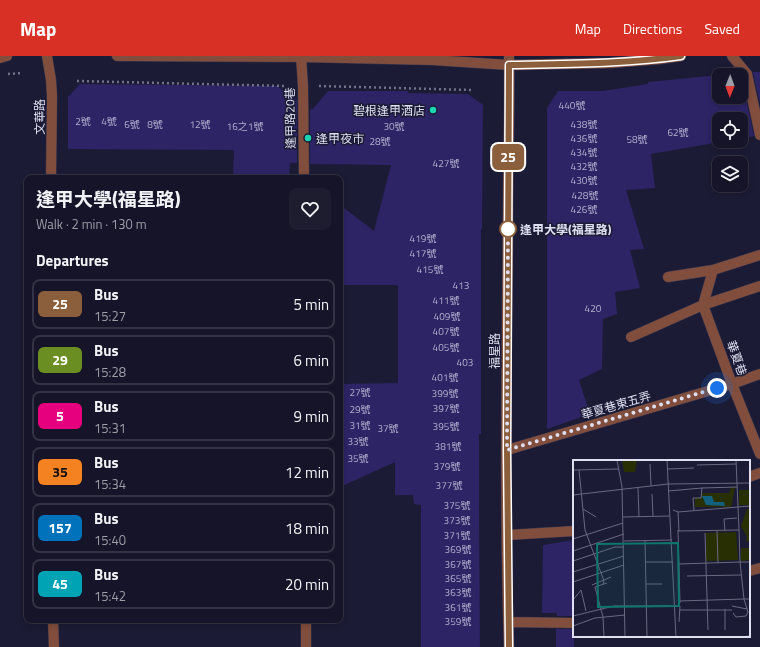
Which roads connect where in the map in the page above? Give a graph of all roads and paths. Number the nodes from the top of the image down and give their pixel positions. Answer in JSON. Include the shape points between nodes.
{"nodes":[{"id":1,"x":7,"y":56,"type":"edge"},
{"id":2,"x":46,"y":56,"type":"edge"},
{"id":3,"x":117,"y":56,"type":"edge"},
{"id":4,"x":681,"y":56,"type":"edge"},
{"id":5,"x":732,"y":56,"type":"edge"},
{"id":6,"x":301,"y":57,"type":"edge"},
{"id":7,"x":0,"y":58,"type":"edge"},
{"id":8,"x":509,"y":61,"type":"edge"},
{"id":9,"x":23,"y":73,"type":"dead end"},
{"id":10,"x":8,"y":74,"type":"dead end"},
{"id":11,"x":77,"y":80,"type":"dead end"},
{"id":12,"x":303,"y":86,"type":"junction"},
{"id":13,"x":472,"y":90,"type":"dead end"},
{"id":14,"x":760,"y":135,"type":"edge"},
{"id":15,"x":51,"y":175,"type":"edge"},
{"id":16,"x":304,"y":175,"type":"edge"},
{"id":17,"x":760,"y":255,"type":"edge"},
{"id":18,"x":713,"y":270,"type":"junction"},
{"id":19,"x":668,"y":277,"type":"dead end"},
{"id":20,"x":760,"y":286,"type":"edge"},
{"id":21,"x":703,"y":305,"type":"junction"},
{"id":22,"x":631,"y":337,"type":"dead end"},
{"id":23,"x":760,"y":374,"type":"edge"},
{"id":24,"x":732,"y":384,"type":"junction"},
{"id":25,"x":507,"y":450,"type":"junction"},
{"id":26,"x":760,"y":454,"type":"edge"},
{"id":27,"x":760,"y":473,"type":"edge"},
{"id":28,"x":750,"y":476,"type":"edge"},
{"id":29,"x":573,"y":531,"type":"edge"},
{"id":30,"x":507,"y":535,"type":"junction"},
{"id":31,"x":760,"y":568,"type":"edge"},
{"id":32,"x":750,"y":571,"type":"edge"},
{"id":33,"x":508,"y":622,"type":"junction"},
{"id":34,"x":53,"y":623,"type":"edge"},
{"id":35,"x":306,"y":623,"type":"edge"},
{"id":36,"x":573,"y":623,"type":"edge"},
{"id":37,"x":54,"y":647,"type":"edge"},
{"id":38,"x":306,"y":647,"type":"edge"},
{"id":39,"x":509,"y":647,"type":"edge"}],
"edges":[{"from":1,"to":7,"type":"street"},
{"from":2,"to":15,"type":"street","name":"文華路","via":[[52,91]]},
{"from":3,"to":6,"type":"street"},
{"from":4,"to":8,"type":"street","via":[[611,63]]},
{"from":5,"to":14,"type":"street","via":[[747,74]]},
{"from":6,"to":8,"type":"street"},
{"from":6,"to":12,"type":"street","name":"逢甲路20巷"},
{"from":8,"to":25,"type":"street","name":"福星路"},
{"from":9,"to":10,"type":"path"},
{"from":11,"to":12,"type":"path"},
{"from":12,"to":13,"type":"path"},
{"from":12,"to":16,"type":"street","name":"逢甲路20巷"},
{"from":17,"to":18,"type":"street"},
{"from":18,"to":19,"type":"street"},
{"from":18,"to":21,"type":"street"},
{"from":20,"to":21,"type":"street"},
{"from":21,"to":22,"type":"street"},
{"from":21,"to":24,"type":"street","name":"華夏巷"},
{"from":23,"to":24,"type":"street","name":"華夏巷東五弄"},
{"from":24,"to":25,"type":"street","name":"華夏巷東五弄"},
{"from":24,"to":26,"type":"street","name":"華夏巷"},
{"from":25,"to":30,"type":"street","name":"福星路"},
{"from":27,"to":28,"type":"street"},
{"from":29,"to":30,"type":"street"},
{"from":30,"to":33,"type":"street","name":"福星路"},
{"from":31,"to":32,"type":"street"},
{"from":33,"to":36,"type":"street"},
{"from":33,"to":39,"type":"street","name":"福星路"},
{"from":34,"to":37,"type":"street"},
{"from":35,"to":38,"type":"street"}]}
